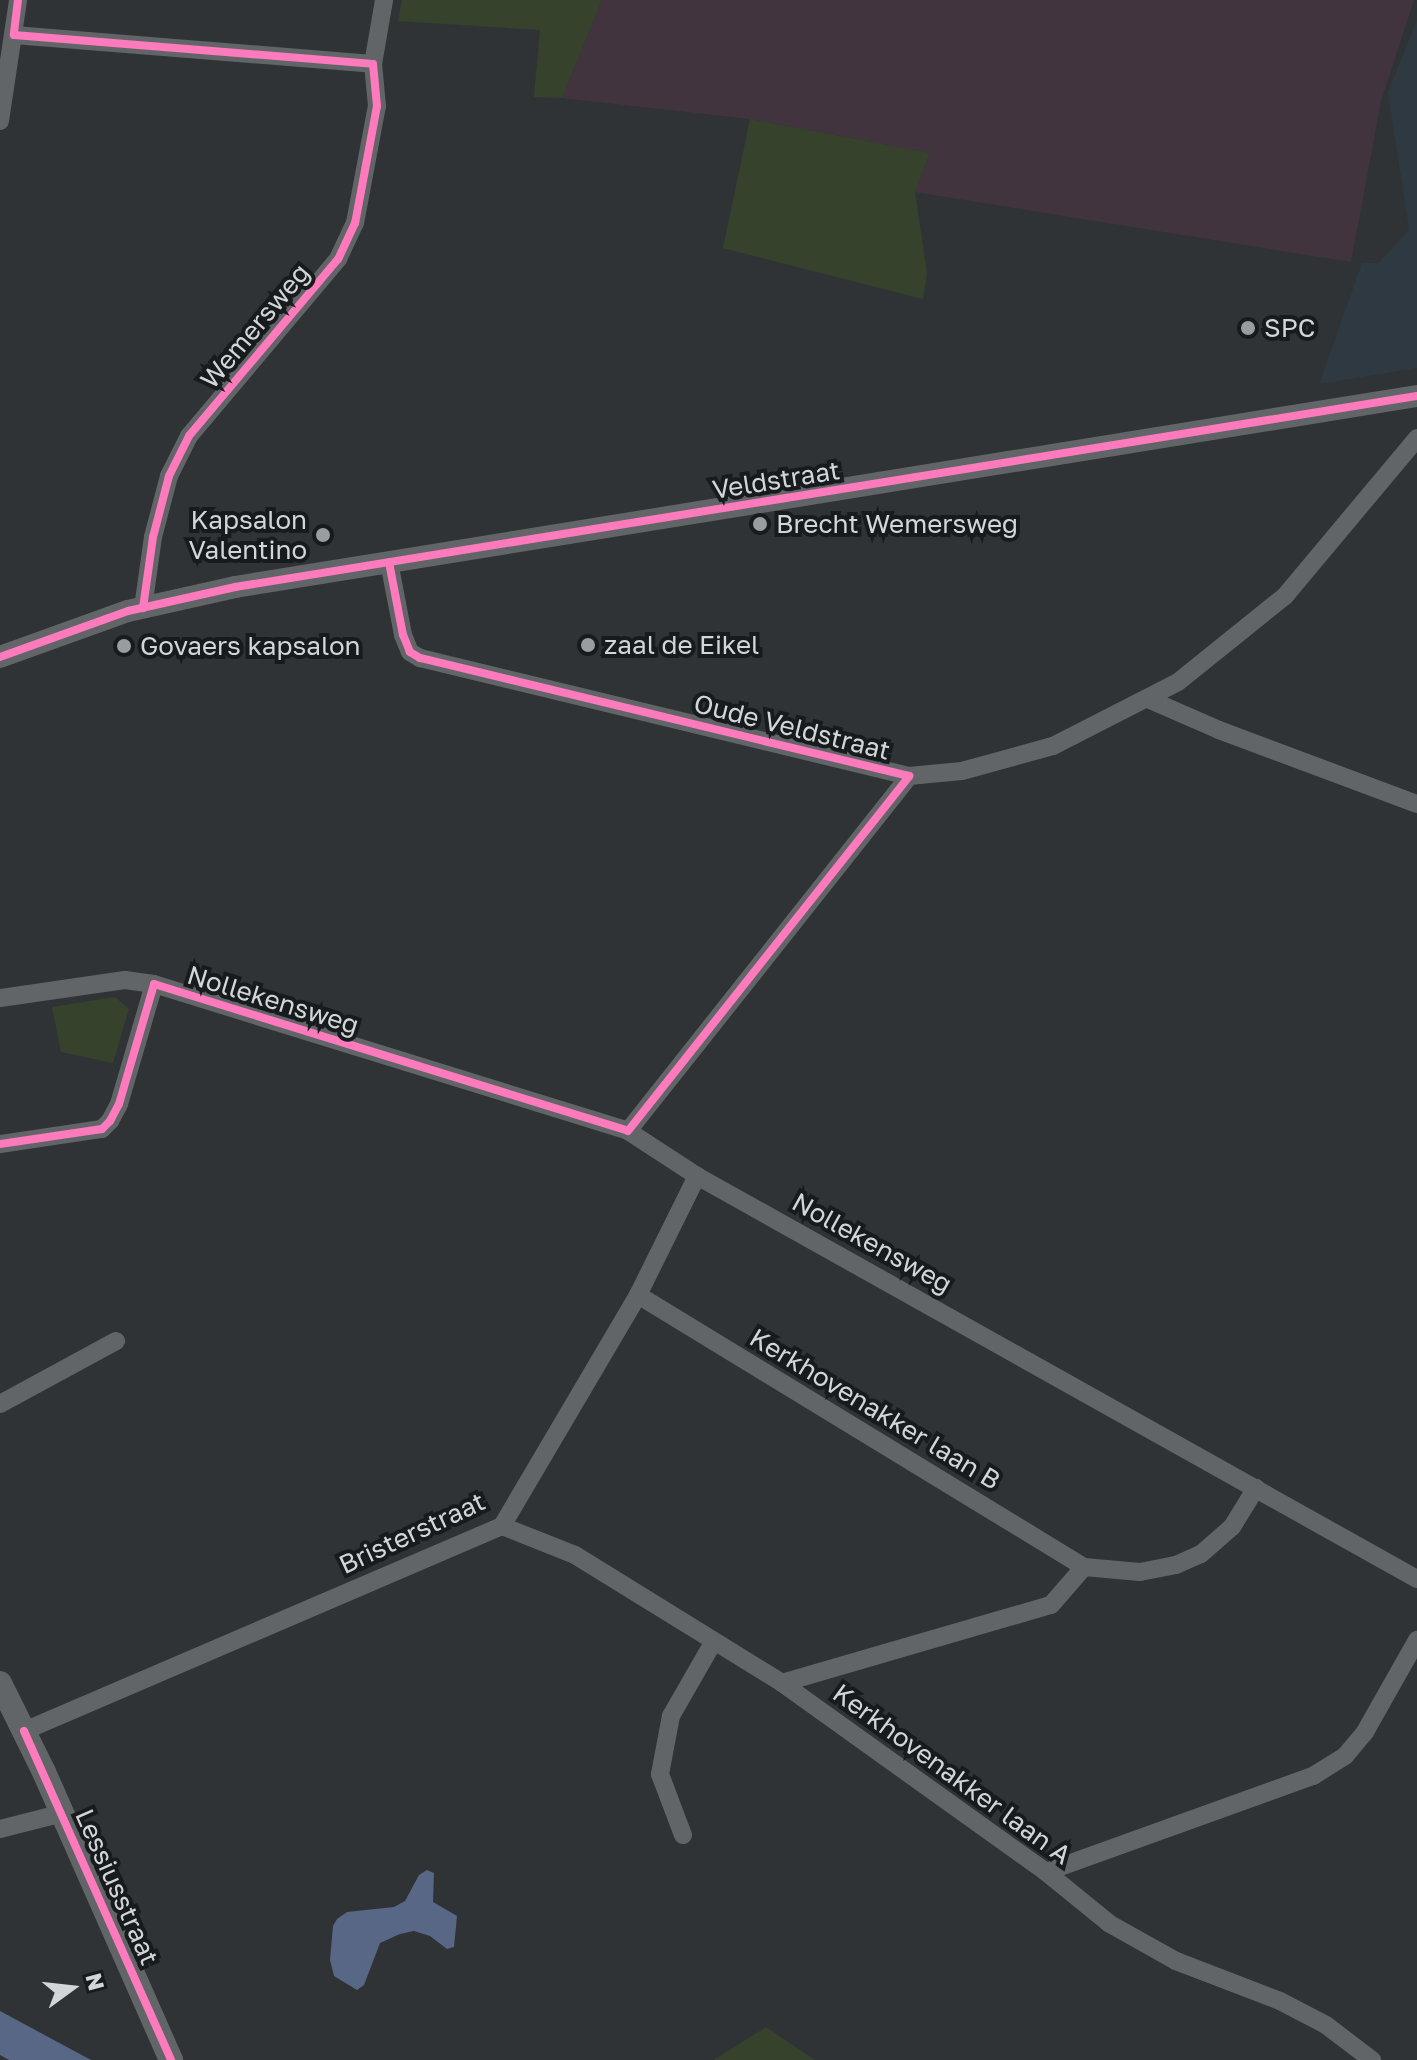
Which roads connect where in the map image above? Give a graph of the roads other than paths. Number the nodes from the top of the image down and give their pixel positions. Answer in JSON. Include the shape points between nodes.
{"nodes":[{"id":1,"x":18,"y":0,"type":"edge"},
{"id":2,"x":384,"y":0,"type":"edge"},
{"id":3,"x":14,"y":35,"type":"junction"},
{"id":4,"x":373,"y":64,"type":"junction"},
{"id":5,"x":0,"y":121,"type":"edge"},
{"id":6,"x":1417,"y":396,"type":"edge"},
{"id":7,"x":1417,"y":438,"type":"edge"},
{"id":8,"x":389,"y":562,"type":"junction"},
{"id":9,"x":143,"y":608,"type":"junction"},
{"id":10,"x":0,"y":657,"type":"edge"},
{"id":11,"x":1148,"y":699,"type":"junction"},
{"id":12,"x":909,"y":776,"type":"junction"},
{"id":13,"x":1417,"y":804,"type":"edge"},
{"id":14,"x":154,"y":984,"type":"junction"},
{"id":15,"x":0,"y":998,"type":"edge"},
{"id":16,"x":628,"y":1131,"type":"junction"},
{"id":17,"x":0,"y":1144,"type":"edge"},
{"id":18,"x":697,"y":1176,"type":"junction"},
{"id":19,"x":638,"y":1295,"type":"junction"},
{"id":20,"x":116,"y":1341,"type":"dead end"},
{"id":21,"x":0,"y":1404,"type":"edge"},
{"id":22,"x":1256,"y":1488,"type":"junction"},
{"id":23,"x":502,"y":1526,"type":"junction"},
{"id":24,"x":1084,"y":1567,"type":"junction"},
{"id":25,"x":1417,"y":1579,"type":"edge"},
{"id":26,"x":1417,"y":1640,"type":"edge"},
{"id":27,"x":714,"y":1641,"type":"junction"},
{"id":28,"x":0,"y":1683,"type":"edge"},
{"id":29,"x":782,"y":1683,"type":"junction"},
{"id":30,"x":24,"y":1731,"type":"junction"},
{"id":31,"x":63,"y":1813,"type":"junction"},
{"id":32,"x":0,"y":1829,"type":"edge"},
{"id":33,"x":683,"y":1835,"type":"dead end"},
{"id":34,"x":1046,"y":1872,"type":"junction"},
{"id":35,"x":171,"y":2060,"type":"edge"},
{"id":36,"x":1372,"y":2060,"type":"edge"}],
"edges":[{"from":1,"to":3,"type":"street"},
{"from":2,"to":4,"type":"street","name":"Wemersweg"},
{"from":3,"to":4,"type":"street"},
{"from":3,"to":5,"type":"street"},
{"from":4,"to":9,"type":"street","name":"Wemersweg","via":[[377,106],[355,223],[338,259],[189,436],[169,476]]},
{"from":6,"to":8,"type":"street","name":"Veldstraat"},
{"from":7,"to":11,"type":"street","name":"Oude Veldstraat","via":[[1285,596],[1218,652]]},
{"from":8,"to":9,"type":"street","name":"Veldstraat"},
{"from":8,"to":12,"type":"street","name":"Oude Veldstraat","via":[[403,635],[410,652],[420,658]]},
{"from":9,"to":10,"type":"street","name":"Veldstraat"},
{"from":11,"to":12,"type":"street","name":"Oude Veldstraat","via":[[1053,746],[1016,758]]},
{"from":11,"to":13,"type":"street"},
{"from":12,"to":16,"type":"street","name":"Oude Veldstraat"},
{"from":14,"to":15,"type":"street","via":[[125,980]]},
{"from":14,"to":16,"type":"street","name":"Nollekensweg"},
{"from":14,"to":17,"type":"street","name":"Nollekensweg","via":[[110,1121],[102,1129]]},
{"from":16,"to":18,"type":"street","name":"Nollekensweg"},
{"from":18,"to":19,"type":"street","name":"Bristerstraat"},
{"from":18,"to":22,"type":"street","name":"Nollekensweg"},
{"from":19,"to":23,"type":"street","name":"Bristerstraat"},
{"from":19,"to":24,"type":"street","name":"Kerkhovenakker laan B"},
{"from":20,"to":21,"type":"street"},
{"from":22,"to":24,"type":"street","via":[[1232,1527],[1201,1554],[1140,1572]]},
{"from":22,"to":25,"type":"street","name":"Nollekensweg"},
{"from":23,"to":27,"type":"street","name":"Kerkhovenakker laan A","via":[[575,1555]]},
{"from":23,"to":30,"type":"street","name":"Bristerstraat"},
{"from":24,"to":29,"type":"street","via":[[1051,1605]]},
{"from":26,"to":34,"type":"street","via":[[1372,1722],[1345,1756],[1313,1776]]},
{"from":27,"to":29,"type":"street","name":"Kerkhovenakker laan A"},
{"from":27,"to":33,"type":"street","via":[[671,1716],[660,1774]]},
{"from":28,"to":30,"type":"main road","name":"Lessiusstraat"},
{"from":29,"to":34,"type":"street","name":"Kerkhovenakker laan A"},
{"from":30,"to":31,"type":"main road","name":"Lessiusstraat"},
{"from":31,"to":32,"type":"street"},
{"from":31,"to":35,"type":"main road","name":"Lessiusstraat"},
{"from":34,"to":36,"type":"street","name":"Kerkhovenakker laan A","via":[[1110,1924],[1176,1961],[1315,2019]]}]}
